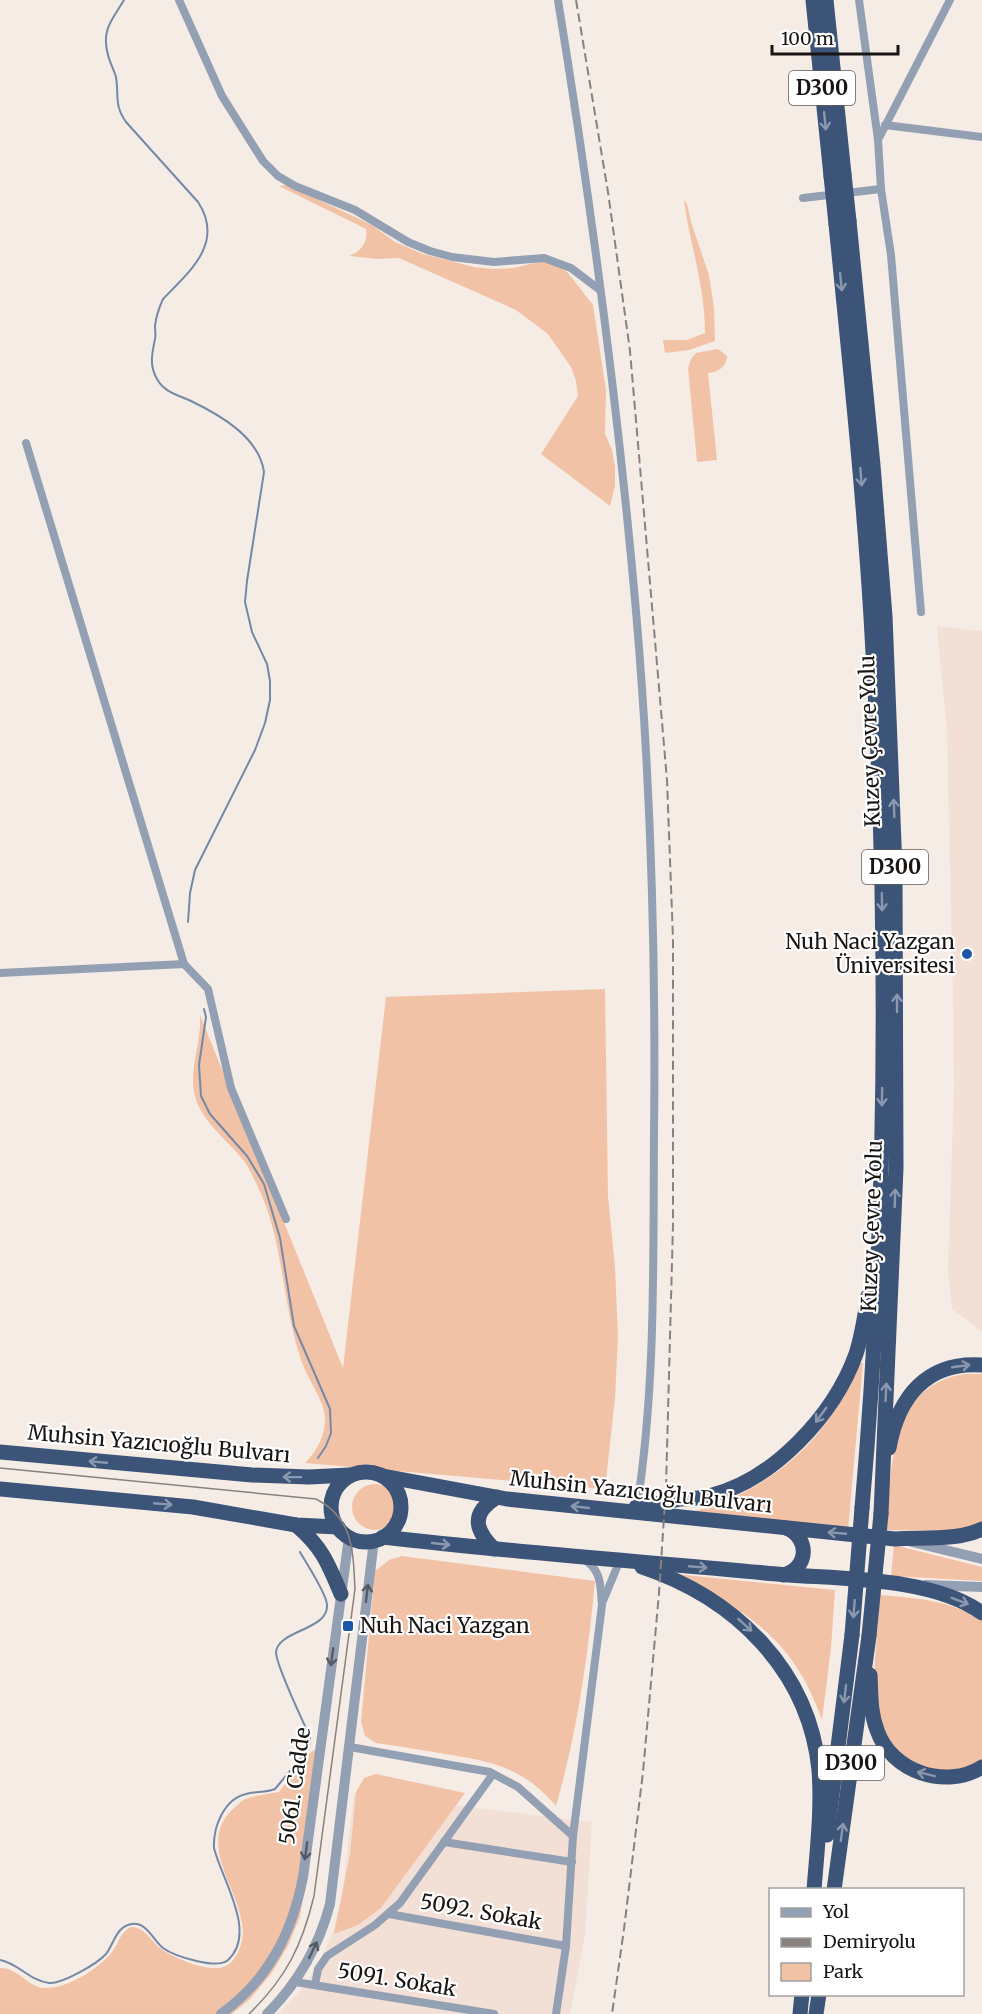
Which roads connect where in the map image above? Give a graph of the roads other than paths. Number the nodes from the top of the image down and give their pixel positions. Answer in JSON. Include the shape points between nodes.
{"nodes":[{"id":1,"x":179,"y":0,"type":"edge"},
{"id":2,"x":558,"y":0,"type":"edge"},
{"id":3,"x":813,"y":0,"type":"edge"},
{"id":4,"x":826,"y":0,"type":"edge"},
{"id":5,"x":859,"y":0,"type":"edge"},
{"id":6,"x":950,"y":0,"type":"edge"},
{"id":7,"x":885,"y":125,"type":"junction"},
{"id":8,"x":982,"y":137,"type":"edge"},
{"id":9,"x":878,"y":140,"type":"junction"},
{"id":10,"x":837,"y":175,"type":"junction"},
{"id":11,"x":881,"y":189,"type":"junction"},
{"id":12,"x":803,"y":198,"type":"dead end"},
{"id":13,"x":842,"y":223,"type":"junction"},
{"id":14,"x":600,"y":290,"type":"junction"},
{"id":15,"x":26,"y":443,"type":"dead end"},
{"id":16,"x":921,"y":612,"type":"dead end"},
{"id":17,"x":184,"y":964,"type":"junction"},
{"id":18,"x":0,"y":973,"type":"edge"},
{"id":19,"x":881,"y":1137,"type":"junction"},
{"id":20,"x":286,"y":1219,"type":"dead end"},
{"id":21,"x":982,"y":1365,"type":"edge"},
{"id":22,"x":0,"y":1452,"type":"edge"},
{"id":23,"x":350,"y":1475,"type":"junction"},
{"id":24,"x":383,"y":1476,"type":"junction"},
{"id":25,"x":0,"y":1489,"type":"edge"},
{"id":26,"x":497,"y":1497,"type":"junction"},
{"id":27,"x":637,"y":1507,"type":"junction"},
{"id":28,"x":613,"y":1511,"type":"junction"},
{"id":29,"x":881,"y":1514,"type":"junction"},
{"id":30,"x":296,"y":1525,"type":"junction"},
{"id":31,"x":786,"y":1528,"type":"junction"},
{"id":32,"x":982,"y":1529,"type":"edge"},
{"id":33,"x":343,"y":1532,"type":"junction"},
{"id":34,"x":379,"y":1539,"type":"junction"},
{"id":35,"x":895,"y":1539,"type":"junction"},
{"id":36,"x":494,"y":1549,"type":"junction"},
{"id":37,"x":580,"y":1556,"type":"junction"},
{"id":38,"x":982,"y":1559,"type":"edge"},
{"id":39,"x":620,"y":1560,"type":"junction"},
{"id":40,"x":783,"y":1575,"type":"junction"},
{"id":41,"x":896,"y":1583,"type":"junction"},
{"id":42,"x":982,"y":1587,"type":"edge"},
{"id":43,"x":341,"y":1594,"type":"junction"},
{"id":44,"x":602,"y":1605,"type":"junction"},
{"id":45,"x":982,"y":1614,"type":"edge"},
{"id":46,"x":869,"y":1636,"type":"junction"},
{"id":47,"x":350,"y":1747,"type":"junction"},
{"id":48,"x":982,"y":1767,"type":"edge"},
{"id":49,"x":493,"y":1774,"type":"junction"},
{"id":50,"x":573,"y":1836,"type":"junction"},
{"id":51,"x":444,"y":1842,"type":"junction"},
{"id":52,"x":572,"y":1862,"type":"junction"},
{"id":53,"x":814,"y":1888,"type":"edge"},
{"id":54,"x":819,"y":1888,"type":"edge"},
{"id":55,"x":834,"y":1888,"type":"edge"},
{"id":56,"x":389,"y":1914,"type":"junction"},
{"id":57,"x":566,"y":1946,"type":"junction"},
{"id":58,"x":295,"y":1982,"type":"junction"},
{"id":59,"x":315,"y":1985,"type":"junction"},
{"id":60,"x":802,"y":1996,"type":"edge"},
{"id":61,"x":819,"y":1996,"type":"edge"},
{"id":62,"x":221,"y":2014,"type":"edge"},
{"id":63,"x":267,"y":2014,"type":"edge"},
{"id":64,"x":494,"y":2014,"type":"edge"},
{"id":65,"x":556,"y":2014,"type":"edge"},
{"id":66,"x":800,"y":2014,"type":"edge"},
{"id":67,"x":816,"y":2014,"type":"edge"}],
"edges":[{"from":1,"to":14,"type":"street","via":[[222,96],[263,161],[278,176],[355,210],[430,251],[494,262],[544,258],[572,268]]},
{"from":2,"to":14,"type":"street"},
{"from":3,"to":10,"type":"highway","number":"D300","one_way":true},
{"from":4,"to":10,"type":"highway","number":"D300"},
{"from":5,"to":9,"type":"street"},
{"from":6,"to":7,"type":"street"},
{"from":7,"to":8,"type":"street"},
{"from":7,"to":9,"type":"street"},
{"from":9,"to":11,"type":"street"},
{"from":10,"to":13,"type":"highway","number":"D300","bridge":true},
{"from":11,"to":12,"type":"street"},
{"from":11,"to":16,"type":"street","via":[[891,255]]},
{"from":13,"to":19,"type":"highway","name":"Kuzey Çevre Yolu","number":"D300","one_way":true,"via":[[879,772]]},
{"from":29,"to":13,"type":"highway","name":"Kuzey Çevre Yolu","number":"D300","one_way":true,"via":[[896,1168],[895,869],[885,616],[873,465]]},
{"from":14,"to":27,"type":"street","via":[[636,612],[653,914],[653,1264],[647,1430]]},
{"from":15,"to":17,"type":"street"},
{"from":17,"to":18,"type":"street"},
{"from":17,"to":20,"type":"street","via":[[208,989],[231,1088]]},
{"from":19,"to":27,"type":"highway","one_way":true,"via":[[864,1322],[856,1354],[828,1405],[798,1442],[747,1481],[708,1497]]},
{"from":19,"to":54,"type":"highway","name":"Kuzey Çevre Yolu","number":"D300","one_way":true,"bridge":true,"via":[[873,1380],[852,1635]]},
{"from":29,"to":21,"type":"highway","one_way":true,"via":[[891,1441],[898,1416],[911,1394],[927,1378],[945,1369]]},
{"from":23,"to":22,"type":"highway","name":"Muhsin Yazıcıoğlu Bulvarı","one_way":true,"via":[[252,1475]]},
{"from":23,"to":24,"type":"highway","via":[[370,1472]]},
{"from":23,"to":33,"type":"highway","via":[[333,1495],[332,1513]]},
{"from":24,"to":26,"type":"highway","name":"Muhsin Yazıcıoğlu Bulvarı"},
{"from":24,"to":34,"type":"highway","via":[[397,1491],[400,1510],[393,1528]]},
{"from":25,"to":30,"type":"highway","one_way":true,"via":[[193,1507]]},
{"from":28,"to":26,"type":"highway","name":"Muhsin Yazıcıoğlu Bulvarı","one_way":true},
{"from":26,"to":36,"type":"highway","via":[[482,1509],[478,1521],[480,1534]]},
{"from":27,"to":28,"type":"highway"},
{"from":28,"to":31,"type":"highway","name":"Muhsin Yazıcıoğlu Bulvarı"},
{"from":29,"to":46,"type":"highway","number":"D300","bridge":true},
{"from":30,"to":33,"type":"highway"},
{"from":30,"to":43,"type":"highway","via":[[322,1552]]},
{"from":35,"to":31,"type":"highway","name":"Muhsin Yazıcıoğlu Bulvarı","one_way":true},
{"from":31,"to":40,"type":"highway","via":[[798,1536],[804,1555],[797,1569]]},
{"from":32,"to":35,"type":"highway","name":"Muhsin Yazıcıoğlu Bulvarı","via":[[953,1536]]},
{"from":33,"to":34,"type":"highway","via":[[357,1540]]},
{"from":33,"to":43,"type":"street","name":"5061. Cadde"},
{"from":34,"to":36,"type":"highway","one_way":true},
{"from":47,"to":34,"type":"street","one_way":true},
{"from":35,"to":38,"type":"street"},
{"from":36,"to":37,"type":"highway"},
{"from":37,"to":39,"type":"highway"},
{"from":37,"to":44,"type":"street","via":[[595,1567]]},
{"from":39,"to":40,"type":"highway","one_way":true},
{"from":39,"to":44,"type":"street"},
{"from":39,"to":53,"type":"highway","one_way":true,"via":[[674,1579],[728,1611],[768,1647],[790,1682],[808,1722],[818,1769],[820,1824]]},
{"from":40,"to":41,"type":"highway"},
{"from":41,"to":42,"type":"street"},
{"from":41,"to":45,"type":"highway","one_way":true,"via":[[970,1605]]},
{"from":43,"to":62,"type":"street","name":"5061. Cadde","one_way":true,"via":[[296,1910],[268,1968]]},
{"from":44,"to":50,"type":"street"},
{"from":48,"to":46,"type":"highway","one_way":true,"via":[[949,1778],[933,1777],[916,1772],[888,1749],[872,1716]]},
{"from":55,"to":46,"type":"highway","number":"D300","one_way":true},
{"from":47,"to":49,"type":"street"},
{"from":58,"to":47,"type":"street","one_way":true,"via":[[316,1944],[330,1904]]},
{"from":49,"to":50,"type":"street","via":[[518,1787]]},
{"from":49,"to":51,"type":"street"},
{"from":50,"to":52,"type":"street"},
{"from":51,"to":52,"type":"street"},
{"from":51,"to":56,"type":"street"},
{"from":52,"to":57,"type":"street"},
{"from":56,"to":57,"type":"street","name":"5092. Sokak"},
{"from":56,"to":59,"type":"street","via":[[327,1956],[318,1969]]},
{"from":57,"to":65,"type":"street"},
{"from":58,"to":59,"type":"street","name":"5091. Sokak"},
{"from":58,"to":63,"type":"street"},
{"from":59,"to":64,"type":"street","name":"5091. Sokak"},
{"from":60,"to":66,"type":"highway"},
{"from":61,"to":67,"type":"highway"}]}
